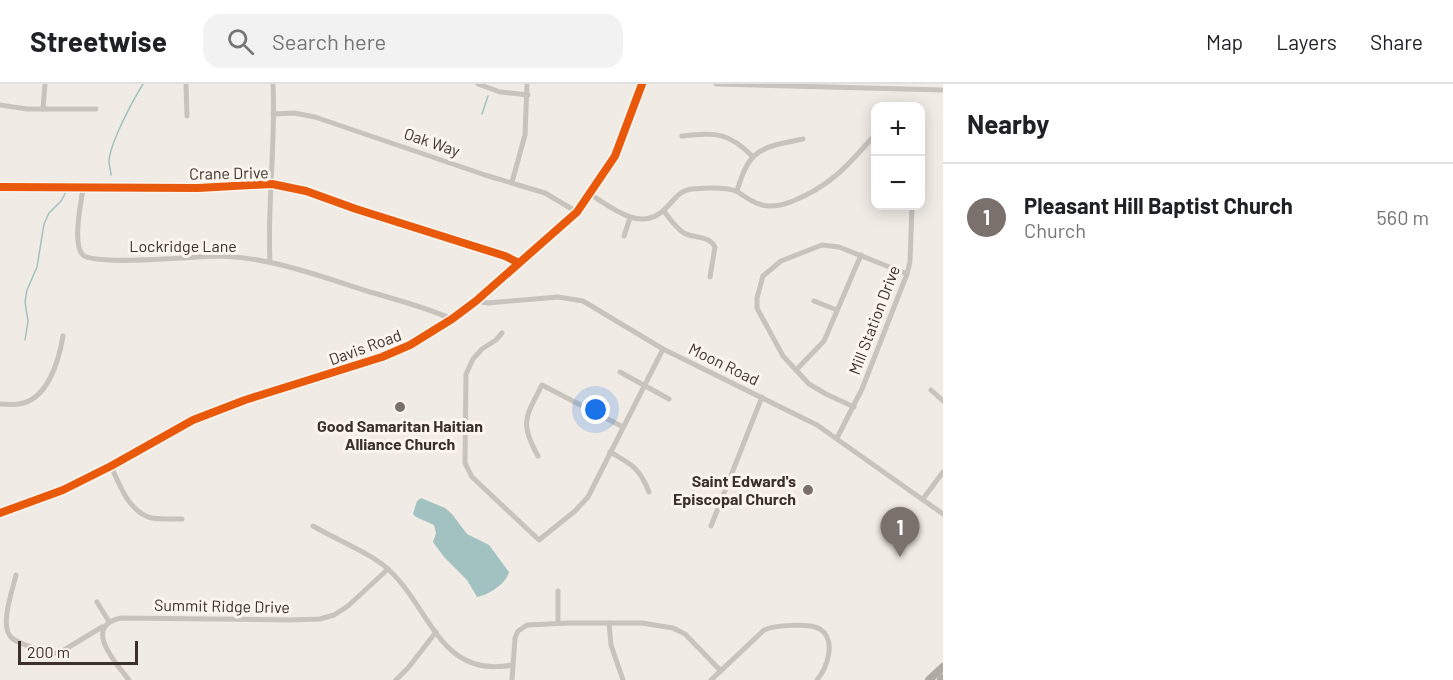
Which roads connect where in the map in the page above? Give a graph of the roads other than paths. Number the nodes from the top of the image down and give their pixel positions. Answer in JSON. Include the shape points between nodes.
{"nodes":[{"id":1,"x":45,"y":84,"type":"edge"},
{"id":2,"x":186,"y":84,"type":"edge"},
{"id":3,"x":273,"y":84,"type":"edge"},
{"id":4,"x":478,"y":84,"type":"edge"},
{"id":5,"x":527,"y":84,"type":"edge"},
{"id":6,"x":642,"y":84,"type":"edge"},
{"id":7,"x":716,"y":84,"type":"edge"},
{"id":8,"x":836,"y":86,"type":"edge"},
{"id":9,"x":943,"y":90,"type":"edge"},
{"id":10,"x":528,"y":95,"type":"junction"},
{"id":11,"x":0,"y":105,"type":"edge"},
{"id":12,"x":44,"y":109,"type":"junction"},
{"id":13,"x":96,"y":109,"type":"dead end"},
{"id":14,"x":273,"y":114,"type":"junction"},
{"id":15,"x":187,"y":116,"type":"dead end"},
{"id":16,"x":682,"y":136,"type":"dead end"},
{"id":17,"x":871,"y":139,"type":"dead end"},
{"id":18,"x":803,"y":140,"type":"dead end"},
{"id":19,"x":753,"y":157,"type":"junction"},
{"id":20,"x":512,"y":182,"type":"junction"},
{"id":21,"x":272,"y":184,"type":"junction"},
{"id":22,"x":0,"y":187,"type":"edge"},
{"id":23,"x":83,"y":188,"type":"junction"},
{"id":24,"x":737,"y":191,"type":"junction"},
{"id":25,"x":590,"y":194,"type":"junction"},
{"id":26,"x":912,"y":210,"type":"edge"},
{"id":27,"x":664,"y":211,"type":"junction"},
{"id":28,"x":577,"y":212,"type":"junction"},
{"id":29,"x":630,"y":218,"type":"junction"},
{"id":30,"x":624,"y":236,"type":"dead end"},
{"id":31,"x":861,"y":255,"type":"junction"},
{"id":32,"x":270,"y":262,"type":"junction"},
{"id":33,"x":519,"y":263,"type":"junction"},
{"id":34,"x":907,"y":274,"type":"junction"},
{"id":35,"x":710,"y":277,"type":"dead end"},
{"id":36,"x":476,"y":301,"type":"junction"},
{"id":37,"x":814,"y":301,"type":"dead end"},
{"id":38,"x":837,"y":310,"type":"junction"},
{"id":39,"x":452,"y":319,"type":"junction"},
{"id":40,"x":502,"y":333,"type":"dead end"},
{"id":41,"x":63,"y":336,"type":"dead end"},
{"id":42,"x":663,"y":349,"type":"junction"},
{"id":43,"x":796,"y":370,"type":"junction"},
{"id":44,"x":620,"y":372,"type":"dead end"},
{"id":45,"x":644,"y":386,"type":"junction"},
{"id":46,"x":931,"y":390,"type":"dead end"},
{"id":47,"x":762,"y":397,"type":"junction"},
{"id":48,"x":669,"y":399,"type":"dead end"},
{"id":49,"x":943,"y":401,"type":"edge"},
{"id":50,"x":0,"y":404,"type":"edge"},
{"id":51,"x":854,"y":407,"type":"junction"},
{"id":52,"x":623,"y":427,"type":"junction"},
{"id":53,"x":837,"y":438,"type":"junction"},
{"id":54,"x":610,"y":452,"type":"junction"},
{"id":55,"x":538,"y":456,"type":"dead end"},
{"id":56,"x":111,"y":466,"type":"junction"},
{"id":57,"x":943,"y":472,"type":"edge"},
{"id":58,"x":649,"y":492,"type":"dead end"},
{"id":59,"x":923,"y":499,"type":"junction"},
{"id":60,"x":0,"y":513,"type":"edge"},
{"id":61,"x":943,"y":514,"type":"edge"},
{"id":62,"x":182,"y":519,"type":"dead end"},
{"id":63,"x":313,"y":526,"type":"dead end"},
{"id":64,"x":711,"y":526,"type":"dead end"},
{"id":65,"x":388,"y":569,"type":"junction"},
{"id":66,"x":16,"y":575,"type":"dead end"},
{"id":67,"x":558,"y":591,"type":"dead end"},
{"id":68,"x":97,"y":602,"type":"dead end"},
{"id":69,"x":108,"y":620,"type":"junction"},
{"id":70,"x":558,"y":623,"type":"junction"},
{"id":71,"x":609,"y":623,"type":"junction"},
{"id":72,"x":102,"y":627,"type":"junction"},
{"id":73,"x":436,"y":632,"type":"junction"},
{"id":74,"x":512,"y":665,"type":"junction"},
{"id":75,"x":943,"y":666,"type":"edge"},
{"id":76,"x":721,"y":671,"type":"junction"},
{"id":77,"x":129,"y":680,"type":"edge"},
{"id":78,"x":396,"y":680,"type":"edge"},
{"id":79,"x":512,"y":680,"type":"edge"},
{"id":80,"x":623,"y":680,"type":"edge"},
{"id":81,"x":711,"y":680,"type":"edge"},
{"id":82,"x":817,"y":680,"type":"edge"},
{"id":83,"x":929,"y":680,"type":"edge"}],
"edges":[{"from":1,"to":12,"type":"street"},
{"from":2,"to":15,"type":"street"},
{"from":3,"to":14,"type":"street"},
{"from":4,"to":10,"type":"street","via":[[500,92]]},
{"from":5,"to":10,"type":"street"},
{"from":6,"to":25,"type":"street","name":"Davis Road","via":[[615,156]]},
{"from":7,"to":8,"type":"street"},
{"from":8,"to":9,"type":"street"},
{"from":10,"to":20,"type":"street","via":[[525,135]]},
{"from":11,"to":12,"type":"street"},
{"from":12,"to":13,"type":"street"},
{"from":14,"to":20,"type":"street","name":"Oak Way","via":[[315,117]]},
{"from":14,"to":21,"type":"street"},
{"from":16,"to":19,"type":"street","via":[[724,136]]},
{"from":17,"to":24,"type":"street","via":[[826,185],[785,204],[762,205]]},
{"from":18,"to":19,"type":"street","via":[[776,145]]},
{"from":19,"to":24,"type":"street","via":[[745,166]]},
{"from":20,"to":28,"type":"street","name":"Oak Way","via":[[545,193]]},
{"from":21,"to":23,"type":"street","name":"Crane Drive"},
{"from":21,"to":32,"type":"street"},
{"from":21,"to":33,"type":"street","name":"Crane Drive","via":[[306,190]]},
{"from":22,"to":23,"type":"street","name":"Crane Drive"},
{"from":23,"to":32,"type":"street","name":"Lockridge Lane","via":[[77,247],[89,258],[114,261],[218,256]]},
{"from":24,"to":27,"type":"street","via":[[685,190]]},
{"from":25,"to":28,"type":"street","name":"Davis Road"},
{"from":25,"to":29,"type":"street"},
{"from":26,"to":34,"type":"street","name":"Mill Station Drive"},
{"from":27,"to":29,"type":"street","via":[[644,219]]},
{"from":27,"to":35,"type":"street","via":[[684,233],[713,243]]},
{"from":28,"to":33,"type":"street","name":"Davis Road"},
{"from":29,"to":30,"type":"street"},
{"from":31,"to":34,"type":"street"},
{"from":31,"to":38,"type":"street"},
{"from":31,"to":43,"type":"street","via":[[822,245],[781,261],[763,276],[757,308],[783,356]]},
{"from":32,"to":39,"type":"street","name":"Lockridge Lane","via":[[424,307]]},
{"from":33,"to":36,"type":"street","name":"Davis Road"},
{"from":34,"to":51,"type":"street","name":"Mill Station Drive"},
{"from":36,"to":39,"type":"street","name":"Davis Road"},
{"from":36,"to":42,"type":"street","name":"Moon Road","via":[[575,298]]},
{"from":37,"to":38,"type":"street"},
{"from":38,"to":43,"type":"street","via":[[824,341]]},
{"from":39,"to":56,"type":"street","name":"Davis Road","via":[[382,357],[193,420]]},
{"from":40,"to":54,"type":"street","via":[[473,359],[466,374],[464,455],[472,477],[539,540],[588,497]]},
{"from":41,"to":50,"type":"street","via":[[54,371],[38,394],[18,405]]},
{"from":42,"to":45,"type":"street"},
{"from":42,"to":47,"type":"street","name":"Moon Road"},
{"from":43,"to":51,"type":"street","via":[[809,384]]},
{"from":44,"to":45,"type":"street"},
{"from":45,"to":48,"type":"street"},
{"from":45,"to":52,"type":"street"},
{"from":46,"to":49,"type":"street"},
{"from":47,"to":53,"type":"street","name":"Moon Road"},
{"from":47,"to":64,"type":"street"},
{"from":51,"to":53,"type":"street","name":"Mill Station Drive"},
{"from":52,"to":54,"type":"street"},
{"from":52,"to":55,"type":"street","via":[[542,385],[526,424],[528,438]]},
{"from":53,"to":59,"type":"street","name":"Moon Road"},
{"from":54,"to":58,"type":"street","via":[[635,466]]},
{"from":56,"to":60,"type":"street","name":"Davis Road","via":[[63,490]]},
{"from":56,"to":62,"type":"street","via":[[124,495],[141,513],[150,518]]},
{"from":57,"to":59,"type":"street"},
{"from":59,"to":61,"type":"street","name":"Moon Road"},
{"from":63,"to":65,"type":"street"},
{"from":65,"to":69,"type":"street","name":"Summit Ridge Drive","via":[[348,606],[320,619]]},
{"from":65,"to":73,"type":"street"},
{"from":66,"to":72,"type":"street","via":[[6,621],[12,639],[59,653]]},
{"from":67,"to":70,"type":"street"},
{"from":68,"to":69,"type":"street"},
{"from":69,"to":72,"type":"street"},
{"from":70,"to":71,"type":"street"},
{"from":70,"to":74,"type":"street","via":[[527,625],[518,631]]},
{"from":71,"to":76,"type":"street","via":[[674,628]]},
{"from":71,"to":80,"type":"street","via":[[611,645]]},
{"from":72,"to":77,"type":"street","via":[[104,643]]},
{"from":73,"to":74,"type":"street","via":[[465,662],[495,667]]},
{"from":73,"to":78,"type":"street"},
{"from":74,"to":79,"type":"street"},
{"from":75,"to":83,"type":"highway"},
{"from":76,"to":81,"type":"street"},
{"from":76,"to":82,"type":"street","via":[[764,630],[776,626],[807,627],[820,629],[829,645],[826,666]]}]}
